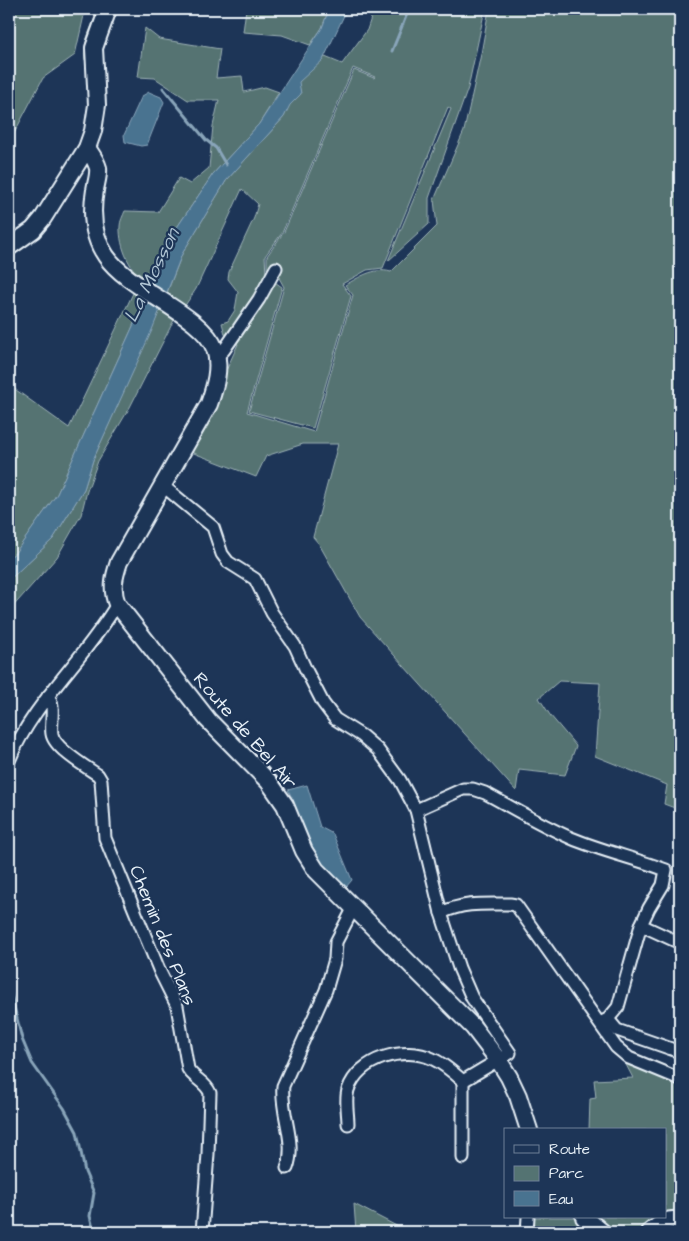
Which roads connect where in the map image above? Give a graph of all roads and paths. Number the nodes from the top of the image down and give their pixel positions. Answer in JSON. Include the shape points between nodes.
{"nodes":[{"id":1,"x":108,"y":9,"type":"edge"},
{"id":2,"x":87,"y":148,"type":"junction"},
{"id":3,"x":9,"y":246,"type":"edge"},
{"id":4,"x":276,"y":268,"type":"dead end"},
{"id":5,"x":216,"y":351,"type":"junction"},
{"id":6,"x":162,"y":485,"type":"junction"},
{"id":7,"x":117,"y":604,"type":"junction"},
{"id":8,"x":48,"y":696,"type":"junction"},
{"id":9,"x":9,"y":761,"type":"edge"},
{"id":10,"x":416,"y":810,"type":"junction"},
{"id":11,"x":353,"y":909,"type":"junction"},
{"id":12,"x":442,"y":913,"type":"junction"},
{"id":13,"x":641,"y":925,"type":"junction"},
{"id":14,"x":680,"y":943,"type":"edge"},
{"id":15,"x":604,"y":1021,"type":"junction"},
{"id":16,"x":680,"y":1052,"type":"edge"},
{"id":17,"x":499,"y":1061,"type":"junction"},
{"id":18,"x":680,"y":1079,"type":"edge"},
{"id":19,"x":464,"y":1082,"type":"junction"},
{"id":20,"x":348,"y":1124,"type":"dead end"},
{"id":21,"x":527,"y":1126,"type":"edge"},
{"id":22,"x":463,"y":1158,"type":"dead end"},
{"id":23,"x":287,"y":1168,"type":"dead end"},
{"id":24,"x":528,"y":1218,"type":"edge"},
{"id":25,"x":585,"y":1218,"type":"edge"},
{"id":26,"x":680,"y":1220,"type":"edge"},
{"id":27,"x":202,"y":1232,"type":"edge"},
{"id":28,"x":527,"y":1232,"type":"edge"},
{"id":29,"x":602,"y":1232,"type":"edge"},
{"id":30,"x":650,"y":1232,"type":"edge"}],
"edges":[{"from":1,"to":2,"type":"street","via":[[94,48],[97,106]]},
{"from":2,"to":3,"type":"street","via":[[43,218],[33,230]]},
{"from":2,"to":5,"type":"street","via":[[98,167],[92,213],[95,234],[106,257],[129,280],[206,334]]},
{"from":4,"to":5,"type":"street","via":[[224,350]]},
{"from":5,"to":6,"type":"street","via":[[216,378],[209,404]]},
{"from":6,"to":7,"type":"street","via":[[114,577],[113,592]]},
{"from":6,"to":10,"type":"street","via":[[213,527],[228,562],[255,579],[272,613],[295,646],[323,703],[335,718],[378,750],[400,780]]},
{"from":7,"to":8,"type":"street","via":[[105,625]]},
{"from":7,"to":11,"type":"street","name":"Route de Bel Air","via":[[208,720],[274,787],[316,870]]},
{"from":8,"to":9,"type":"street"},
{"from":8,"to":27,"type":"street","name":"Chemin des Plans","via":[[52,702],[52,736],[101,780],[106,838],[177,1006],[188,1069],[192,1076],[208,1087],[210,1093]]},
{"from":10,"to":12,"type":"street"},
{"from":10,"to":13,"type":"street","via":[[462,790],[473,789],[570,838],[666,870],[663,886]]},
{"from":11,"to":17,"type":"street","name":"Route de Bel Air","via":[[473,1027]]},
{"from":11,"to":23,"type":"street","via":[[336,942],[326,990],[283,1086],[290,1152]]},
{"from":12,"to":15,"type":"street","via":[[469,904],[516,906]]},
{"from":12,"to":17,"type":"street","via":[[458,968],[472,998],[510,1054]]},
{"from":13,"to":14,"type":"street"},
{"from":13,"to":15,"type":"street","via":[[618,1007]]},
{"from":15,"to":16,"type":"street","via":[[618,1030]]},
{"from":15,"to":18,"type":"street","via":[[616,1047],[629,1058]]},
{"from":17,"to":19,"type":"street"},
{"from":17,"to":21,"type":"street","name":"Route de Bel Air","via":[[518,1096]]},
{"from":19,"to":20,"type":"street","via":[[444,1065],[418,1054],[379,1059],[357,1075],[348,1091]]},
{"from":19,"to":22,"type":"street"},
{"from":24,"to":28,"type":"street"},
{"from":25,"to":29,"type":"street"},
{"from":26,"to":30,"type":"street","via":[[670,1219]]}]}
